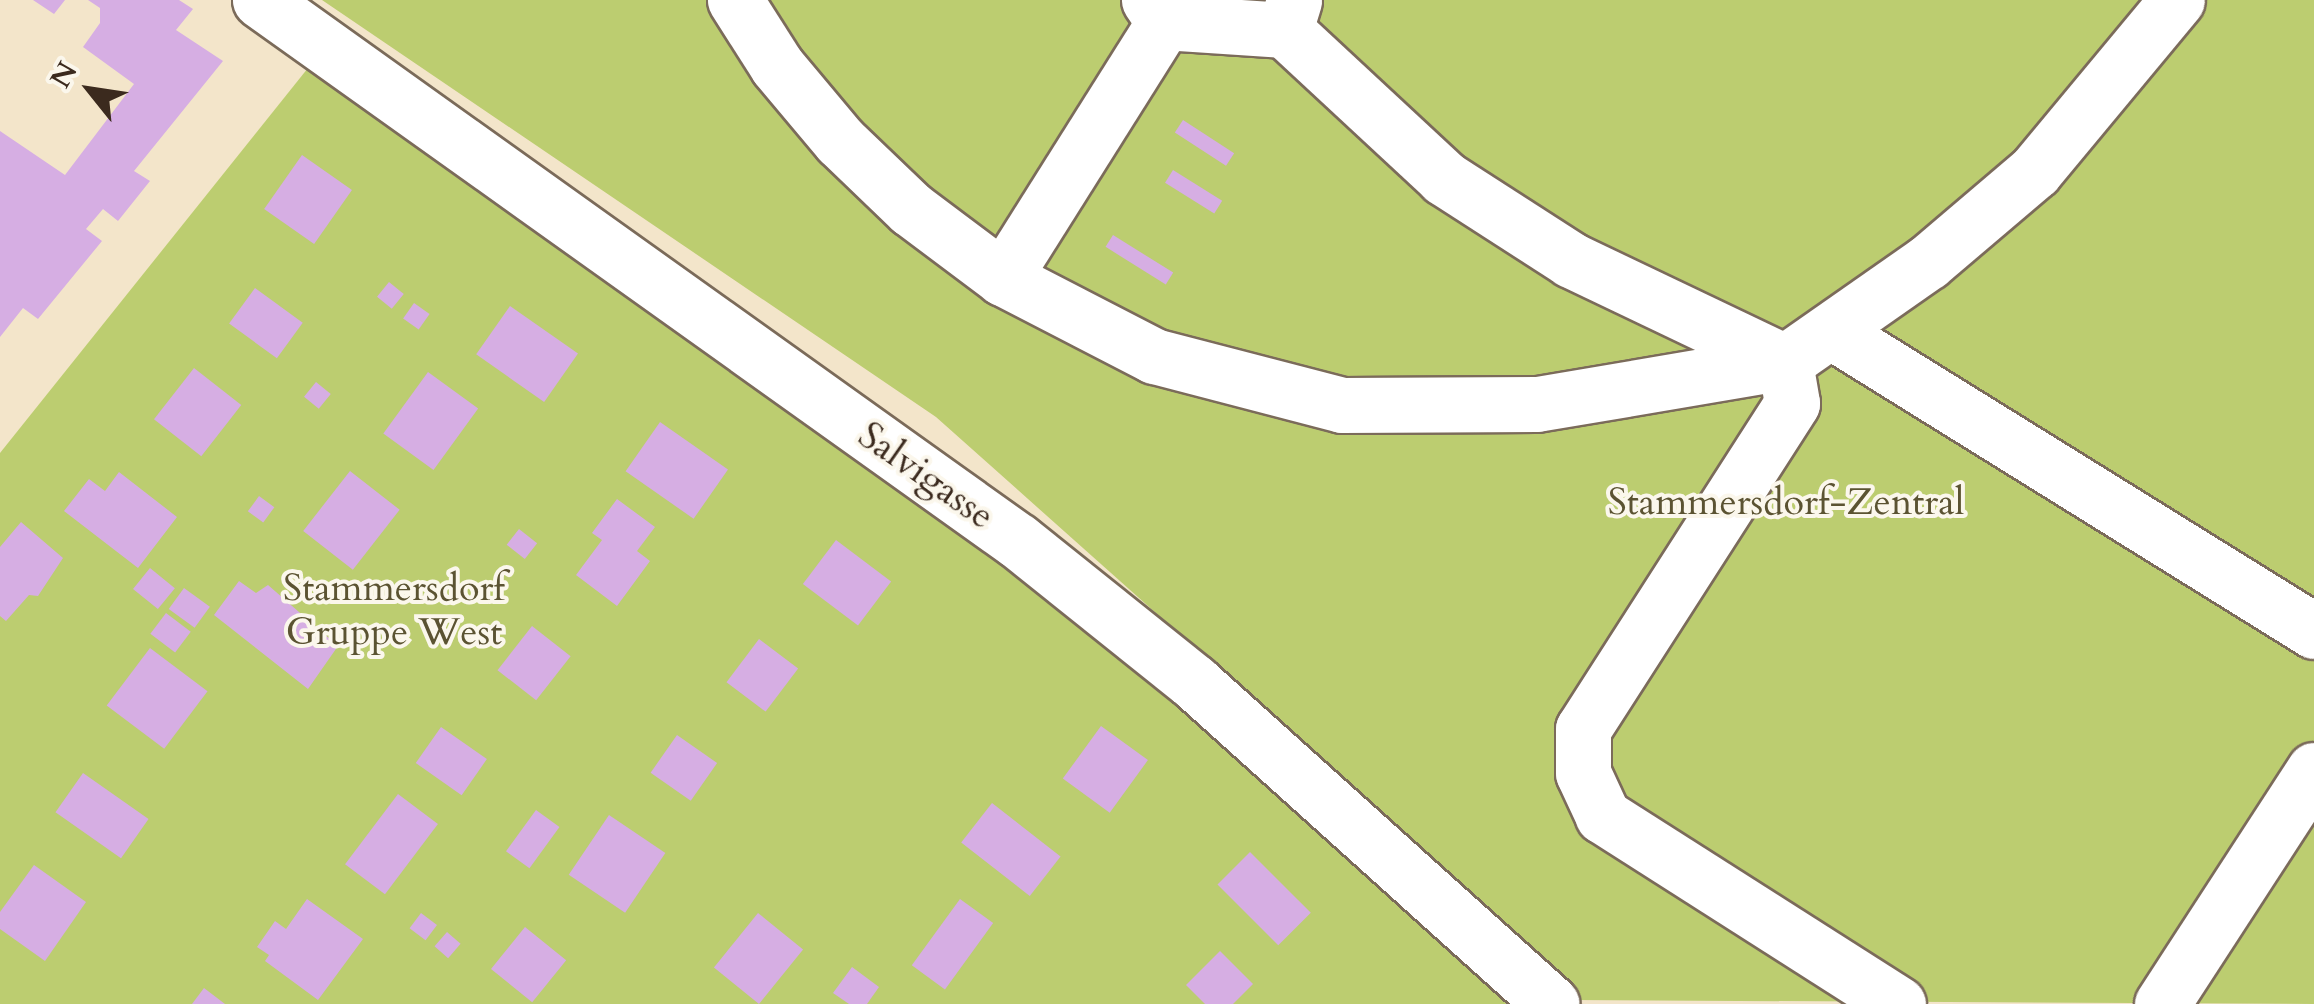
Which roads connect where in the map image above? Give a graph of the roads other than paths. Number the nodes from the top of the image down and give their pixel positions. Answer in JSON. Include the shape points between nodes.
{"nodes":[{"id":1,"x":260,"y":0,"type":"edge"},
{"id":2,"x":735,"y":0,"type":"edge"},
{"id":3,"x":2177,"y":0,"type":"edge"},
{"id":4,"x":1156,"y":11,"type":"edge"},
{"id":5,"x":1289,"y":15,"type":"edge"},
{"id":6,"x":1003,"y":278,"type":"junction"},
{"id":7,"x":1834,"y":333,"type":"junction"},
{"id":8,"x":1785,"y":362,"type":"junction"},
{"id":9,"x":2314,"y":631,"type":"edge"},
{"id":10,"x":2314,"y":770,"type":"edge"},
{"id":11,"x":1551,"y":1004,"type":"edge"},
{"id":12,"x":1898,"y":1004,"type":"edge"},
{"id":13,"x":2162,"y":1004,"type":"edge"}],
"edges":[{"from":1,"to":11,"type":"street","name":"Salvigasse","via":[[1018,541],[1194,682]]},
{"from":2,"to":6,"type":"street","via":[[776,66],[840,141],[911,209]]},
{"from":3,"to":7,"type":"street","via":[[2035,171]]},
{"from":4,"to":5,"type":"street"},
{"from":4,"to":6,"type":"street"},
{"from":5,"to":8,"type":"street","via":[[1444,178],[1571,260]]},
{"from":6,"to":8,"type":"street","via":[[1154,356],[1342,405],[1537,404]]},
{"from":7,"to":8,"type":"street"},
{"from":7,"to":9,"type":"street"},
{"from":8,"to":12,"type":"street","via":[[1792,403],[1583,729],[1583,773],[1603,816]]},
{"from":10,"to":13,"type":"street"}]}
